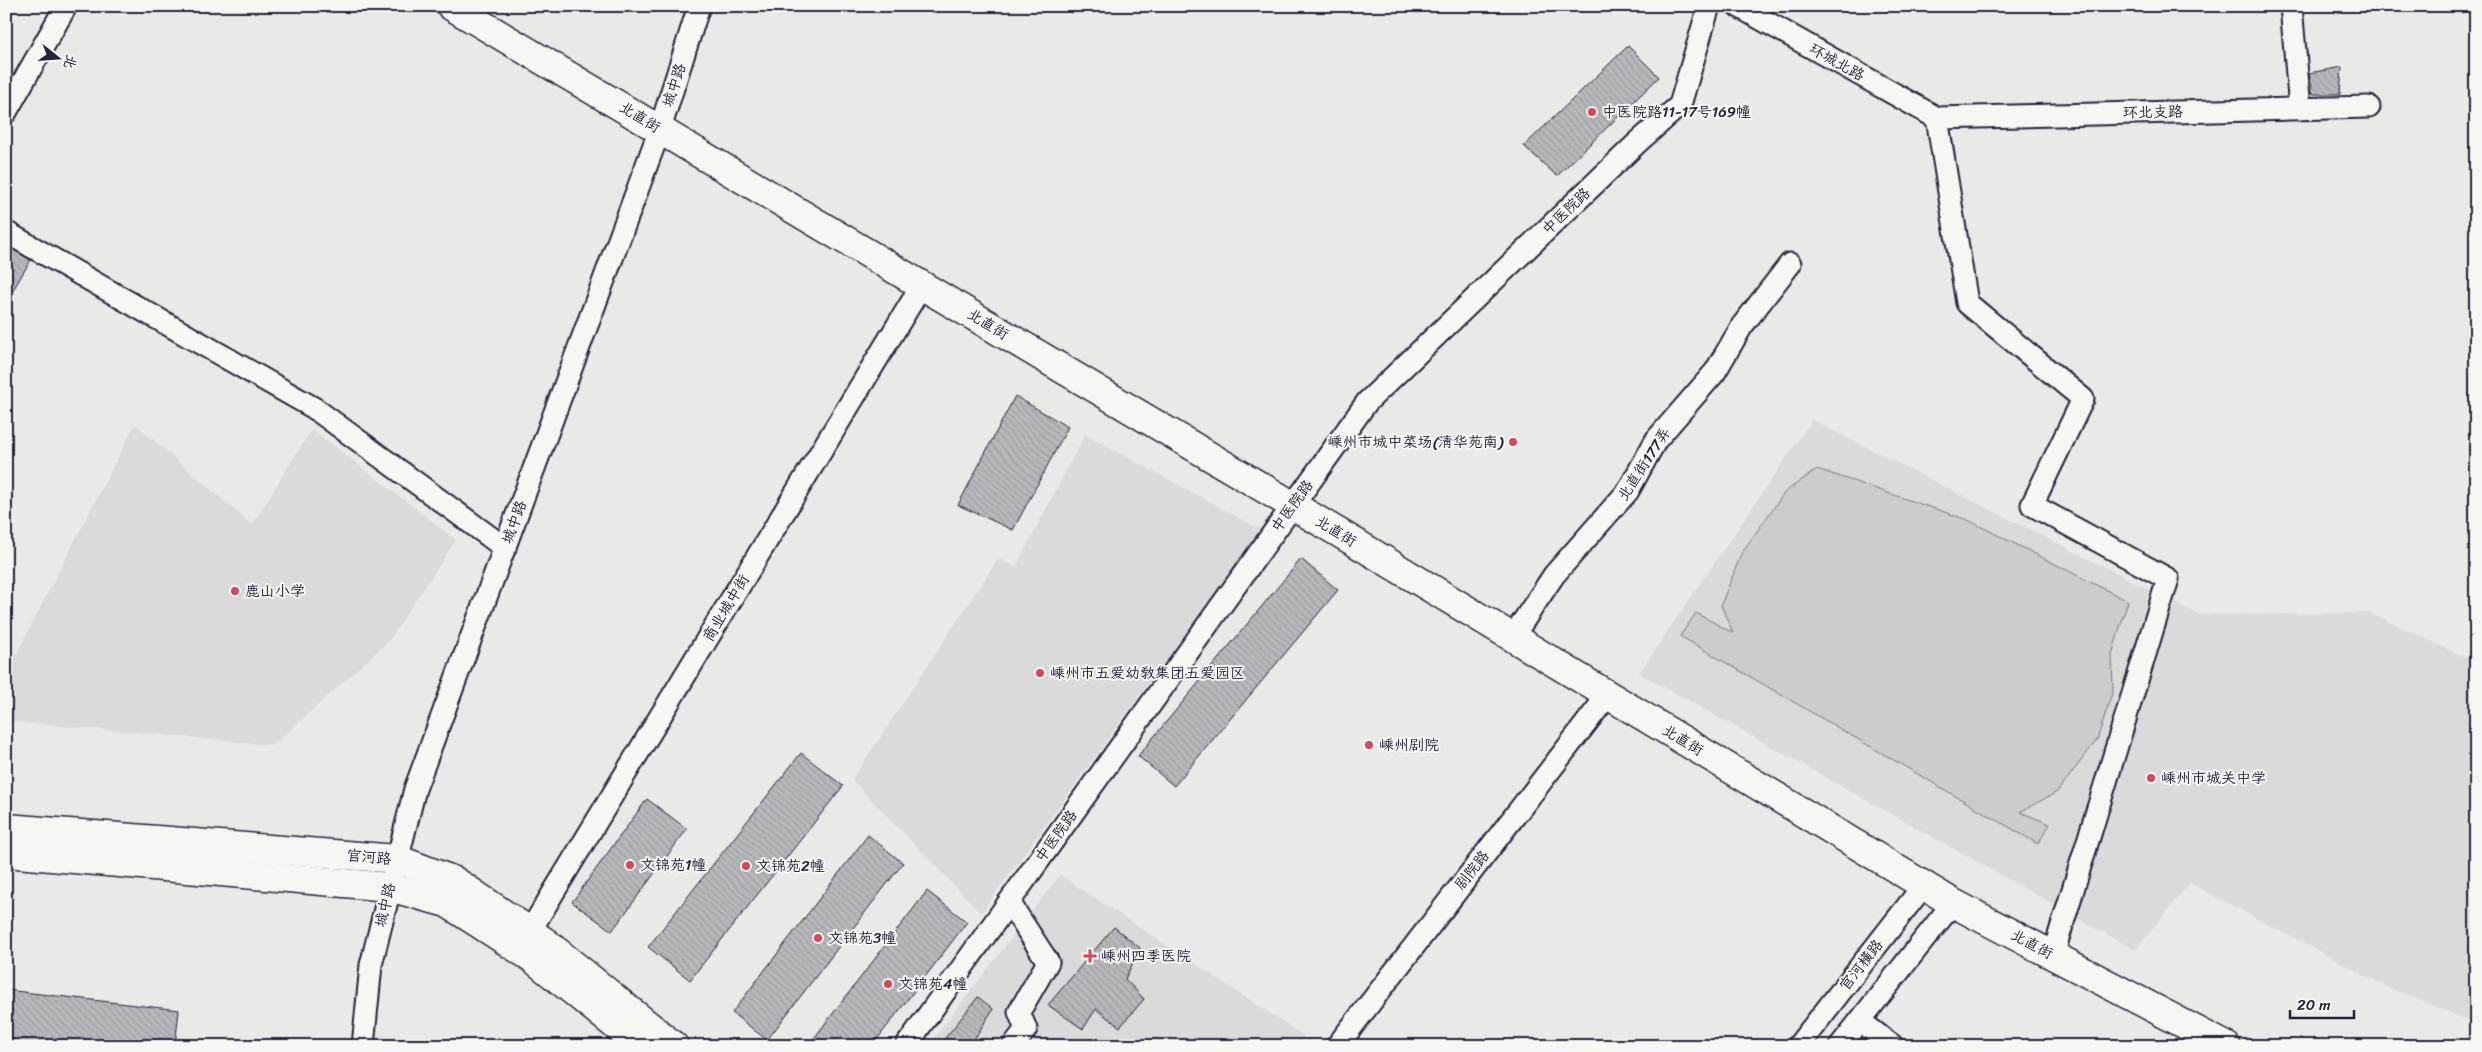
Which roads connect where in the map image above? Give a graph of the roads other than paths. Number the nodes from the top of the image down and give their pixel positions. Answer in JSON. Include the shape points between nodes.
{"nodes":[{"id":1,"x":66,"y":6,"type":"edge"},
{"id":2,"x":451,"y":6,"type":"edge"},
{"id":3,"x":699,"y":6,"type":"edge"},
{"id":4,"x":1709,"y":6,"type":"edge"},
{"id":5,"x":1738,"y":6,"type":"edge"},
{"id":6,"x":2291,"y":6,"type":"edge"},
{"id":7,"x":2369,"y":107,"type":"dead end"},
{"id":8,"x":2300,"y":109,"type":"junction"},
{"id":9,"x":6,"y":112,"type":"edge"},
{"id":10,"x":1937,"y":118,"type":"junction"},
{"id":11,"x":660,"y":129,"type":"junction"},
{"id":12,"x":6,"y":232,"type":"edge"},
{"id":13,"x":1790,"y":264,"type":"dead end"},
{"id":14,"x":922,"y":285,"type":"junction"},
{"id":15,"x":1292,"y":506,"type":"junction"},
{"id":16,"x":505,"y":548,"type":"junction"},
{"id":17,"x":1512,"y":638,"type":"junction"},
{"id":18,"x":1608,"y":695,"type":"junction"},
{"id":19,"x":6,"y":828,"type":"edge"},
{"id":20,"x":6,"y":853,"type":"edge"},
{"id":21,"x":397,"y":859,"type":"junction"},
{"id":22,"x":1924,"y":885,"type":"junction"},
{"id":23,"x":389,"y":887,"type":"junction"},
{"id":24,"x":1008,"y":902,"type":"junction"},
{"id":25,"x":1953,"y":903,"type":"junction"},
{"id":26,"x":530,"y":931,"type":"junction"},
{"id":27,"x":2052,"y":955,"type":"junction"},
{"id":28,"x":1860,"y":1021,"type":"junction"},
{"id":29,"x":2200,"y":1039,"type":"edge"},
{"id":30,"x":363,"y":1046,"type":"edge"},
{"id":31,"x":641,"y":1046,"type":"edge"},
{"id":32,"x":674,"y":1046,"type":"edge"},
{"id":33,"x":906,"y":1046,"type":"edge"},
{"id":34,"x":1013,"y":1046,"type":"edge"},
{"id":35,"x":1337,"y":1046,"type":"edge"},
{"id":36,"x":1798,"y":1046,"type":"edge"},
{"id":37,"x":1840,"y":1046,"type":"edge"},
{"id":38,"x":1893,"y":1046,"type":"edge"},
{"id":39,"x":2226,"y":1046,"type":"edge"}],
"edges":[{"from":1,"to":9,"type":"street"},
{"from":2,"to":11,"type":"main road","name":"北直街"},
{"from":3,"to":11,"type":"street","name":"城中路"},
{"from":4,"to":15,"type":"street","name":"中医院路","via":[[1680,105],[1367,402]]},
{"from":5,"to":10,"type":"street","name":"环城北路"},
{"from":6,"to":8,"type":"street"},
{"from":7,"to":8,"type":"street","name":"环北支路"},
{"from":8,"to":10,"type":"street","name":"环北支路"},
{"from":10,"to":27,"type":"street","via":[[1967,303],[2083,398],[2032,505],[2168,579]]},
{"from":11,"to":14,"type":"main road","name":"北直街"},
{"from":11,"to":16,"type":"street","name":"城中路"},
{"from":12,"to":16,"type":"street","via":[[314,408]]},
{"from":13,"to":17,"type":"street","name":"北直街177弄","via":[[1742,326],[1715,372],[1656,440],[1628,491],[1554,575]]},
{"from":14,"to":15,"type":"main road","name":"北直街"},
{"from":14,"to":26,"type":"street","name":"商业城中街"},
{"from":15,"to":17,"type":"main road","name":"北直街"},
{"from":15,"to":24,"type":"street","name":"中医院路"},
{"from":16,"to":21,"type":"street","name":"城中路","via":[[415,790]]},
{"from":17,"to":18,"type":"main road","name":"北直街"},
{"from":18,"to":22,"type":"main road","name":"北直街"},
{"from":18,"to":35,"type":"street","name":"剧院路"},
{"from":19,"to":21,"type":"main road","name":"官河路"},
{"from":20,"to":23,"type":"main road","name":"官河路"},
{"from":21,"to":23,"type":"street","name":"城中路"},
{"from":21,"to":26,"type":"main road","name":"官河路","via":[[455,881]]},
{"from":22,"to":25,"type":"main road","name":"北直街"},
{"from":22,"to":36,"type":"street","name":"官河横路"},
{"from":23,"to":30,"type":"street","name":"城中路","via":[[372,964]]},
{"from":23,"to":31,"type":"main road","name":"官河路","via":[[447,903],[532,958]]},
{"from":24,"to":33,"type":"street","name":"中医院路"},
{"from":24,"to":34,"type":"street","via":[[1048,962],[1019,1012],[1026,1029]]},
{"from":25,"to":27,"type":"main road","name":"北直街"},
{"from":25,"to":28,"type":"street"},
{"from":26,"to":32,"type":"main road","name":"官河路"},
{"from":27,"to":29,"type":"main road","name":"北直街"},
{"from":28,"to":37,"type":"street"},
{"from":28,"to":38,"type":"street"},
{"from":29,"to":39,"type":"main road","name":"北直街"}]}
